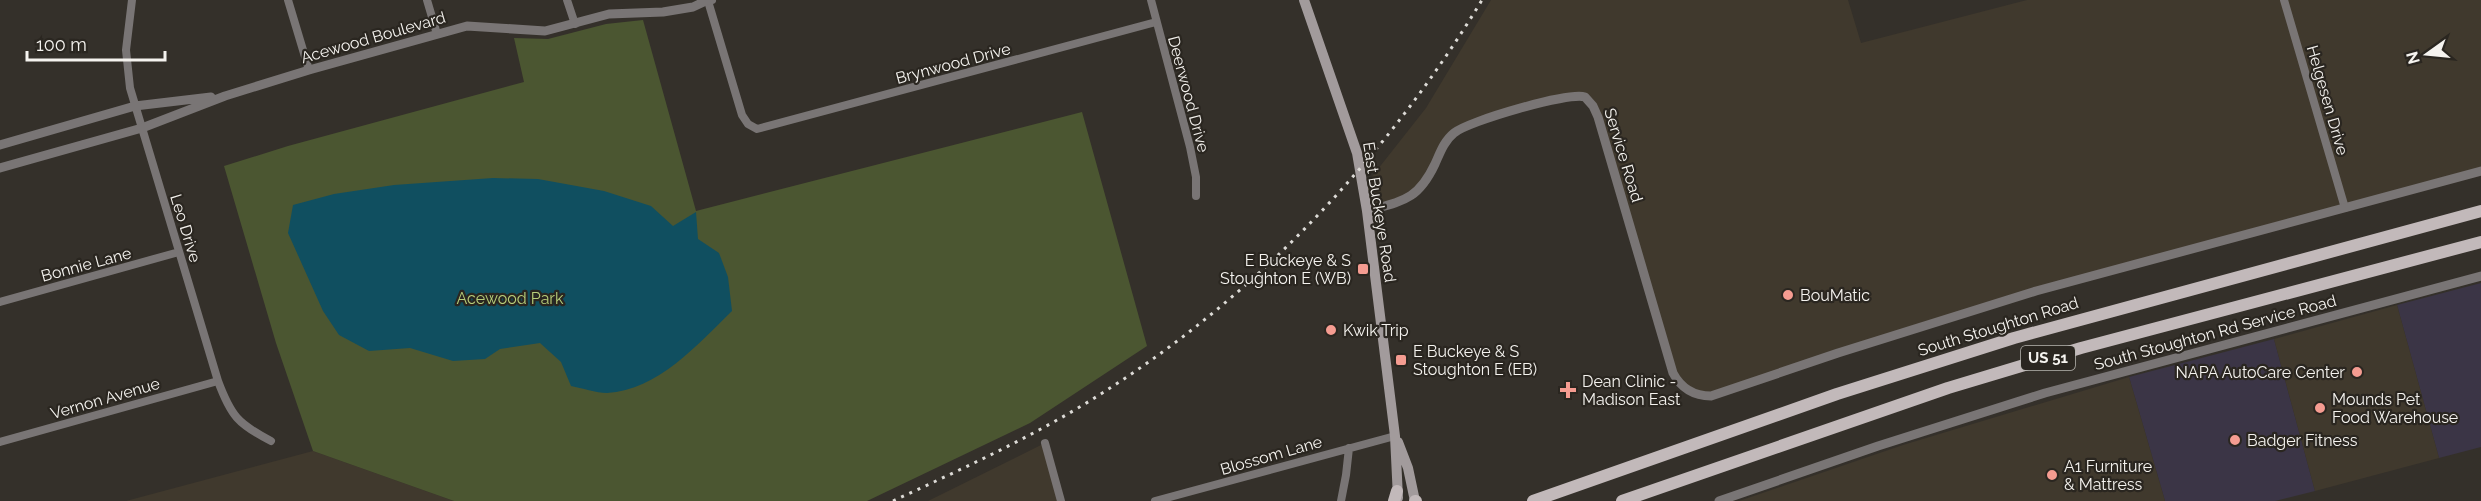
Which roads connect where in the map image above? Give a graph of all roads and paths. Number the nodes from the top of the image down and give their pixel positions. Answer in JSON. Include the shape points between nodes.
{"nodes":[{"id":1,"x":132,"y":0,"type":"edge"},
{"id":2,"x":288,"y":0,"type":"edge"},
{"id":3,"x":427,"y":0,"type":"edge"},
{"id":4,"x":567,"y":0,"type":"edge"},
{"id":5,"x":709,"y":0,"type":"edge"},
{"id":6,"x":1150,"y":0,"type":"edge"},
{"id":7,"x":1304,"y":0,"type":"edge"},
{"id":8,"x":2284,"y":0,"type":"edge"},
{"id":9,"x":1156,"y":22,"type":"junction"},
{"id":10,"x":575,"y":24,"type":"junction"},
{"id":11,"x":437,"y":34,"type":"junction"},
{"id":12,"x":309,"y":70,"type":"junction"},
{"id":13,"x":225,"y":96,"type":"junction"},
{"id":14,"x":135,"y":106,"type":"junction"},
{"id":15,"x":142,"y":128,"type":"junction"},
{"id":16,"x":0,"y":145,"type":"edge"},
{"id":17,"x":0,"y":168,"type":"edge"},
{"id":18,"x":2481,"y":171,"type":"edge"},
{"id":19,"x":1197,"y":196,"type":"dead end"},
{"id":20,"x":2345,"y":208,"type":"junction"},
{"id":21,"x":1367,"y":211,"type":"junction"},
{"id":22,"x":2481,"y":211,"type":"edge"},
{"id":23,"x":2481,"y":242,"type":"edge"},
{"id":24,"x":179,"y":252,"type":"junction"},
{"id":25,"x":2481,"y":276,"type":"edge"},
{"id":26,"x":0,"y":302,"type":"edge"},
{"id":27,"x":1673,"y":373,"type":"joint"},
{"id":28,"x":218,"y":381,"type":"junction"},
{"id":29,"x":1395,"y":436,"type":"junction"},
{"id":30,"x":271,"y":441,"type":"dead end"},
{"id":31,"x":0,"y":442,"type":"edge"},
{"id":32,"x":1046,"y":443,"type":"dead end"},
{"id":33,"x":1349,"y":448,"type":"junction"},
{"id":34,"x":1665,"y":453,"type":"junction"},
{"id":35,"x":1396,"y":498,"type":"edge"},
{"id":36,"x":1061,"y":501,"type":"edge"},
{"id":37,"x":1155,"y":501,"type":"edge"},
{"id":38,"x":1341,"y":501,"type":"edge"},
{"id":39,"x":1415,"y":501,"type":"edge"},
{"id":40,"x":1533,"y":501,"type":"edge"},
{"id":41,"x":1557,"y":501,"type":"edge"},
{"id":42,"x":1622,"y":501,"type":"edge"},
{"id":43,"x":1719,"y":501,"type":"edge"}],
"edges":[{"from":1,"to":14,"type":"street","name":"Leo Drive","via":[[126,69]]},
{"from":2,"to":12,"type":"street"},
{"from":3,"to":11,"type":"street"},
{"from":4,"to":10,"type":"street"},
{"from":5,"to":9,"type":"street","name":"Brynwood Drive","via":[[742,115],[757,129]]},
{"from":5,"to":10,"type":"street","name":"Acewood Boulevard","via":[[693,7],[609,14]]},
{"from":6,"to":9,"type":"street","name":"Deerwood Drive"},
{"from":7,"to":21,"type":"main road","name":"East Buckeye Road","via":[[1353,138]]},
{"from":8,"to":20,"type":"street","name":"Helgesen Drive"},
{"from":9,"to":19,"type":"street","name":"Deerwood Drive","via":[[1190,147]]},
{"from":10,"to":11,"type":"street","name":"Acewood Boulevard","via":[[545,31],[467,26]]},
{"from":11,"to":12,"type":"street","name":"Acewood Boulevard"},
{"from":12,"to":13,"type":"street","name":"Acewood Boulevard"},
{"from":13,"to":14,"type":"street","name":"Acewood Boulevard"},
{"from":13,"to":15,"type":"street","name":"Acewood Boulevard"},
{"from":14,"to":15,"type":"street","name":"Leo Drive"},
{"from":14,"to":16,"type":"street","name":"Acewood Boulevard"},
{"from":15,"to":17,"type":"street","name":"Acewood Boulevard"},
{"from":15,"to":24,"type":"street","name":"Leo Drive"},
{"from":18,"to":20,"type":"street","name":"South Stoughton Road"},
{"from":20,"to":27,"type":"street","name":"South Stoughton Road","via":[[2020,296],[1721,394],[1691,392]]},
{"from":21,"to":27,"type":"street","name":"Service Road","via":[[1417,192],[1427,181],[1446,141],[1463,125],[1565,97],[1585,97],[1598,117]]},
{"from":21,"to":29,"type":"main road","name":"East Buckeye Road"},
{"from":22,"to":34,"type":"main road","name":"South Stoughton Road","number":"US 51","via":[[2014,338]]},
{"from":23,"to":42,"type":"main road","number":"US 51","via":[[2081,348],[1948,388]]},
{"from":24,"to":26,"type":"street","name":"Bonnie Lane"},
{"from":24,"to":28,"type":"street","name":"Leo Drive"},
{"from":25,"to":43,"type":"street","name":"South Stoughton Rd Service Road","via":[[2045,393]]},
{"from":28,"to":30,"type":"street","name":"Leo Drive","via":[[232,414]]},
{"from":28,"to":31,"type":"street","name":"Vernon Avenue"},
{"from":29,"to":33,"type":"street","name":"Blossom Lane"},
{"from":29,"to":35,"type":"main road","name":"East Buckeye Road"},
{"from":29,"to":39,"type":"main road","name":"East Buckeye Road","via":[[1408,468]]},
{"from":32,"to":36,"type":"street"},
{"from":33,"to":37,"type":"street","name":"Blossom Lane"},
{"from":33,"to":38,"type":"street"},
{"from":34,"to":40,"type":"main road","name":"South Stoughton Road","number":"US 51"},
{"from":34,"to":41,"type":"main road","via":[[1641,470]]}]}
